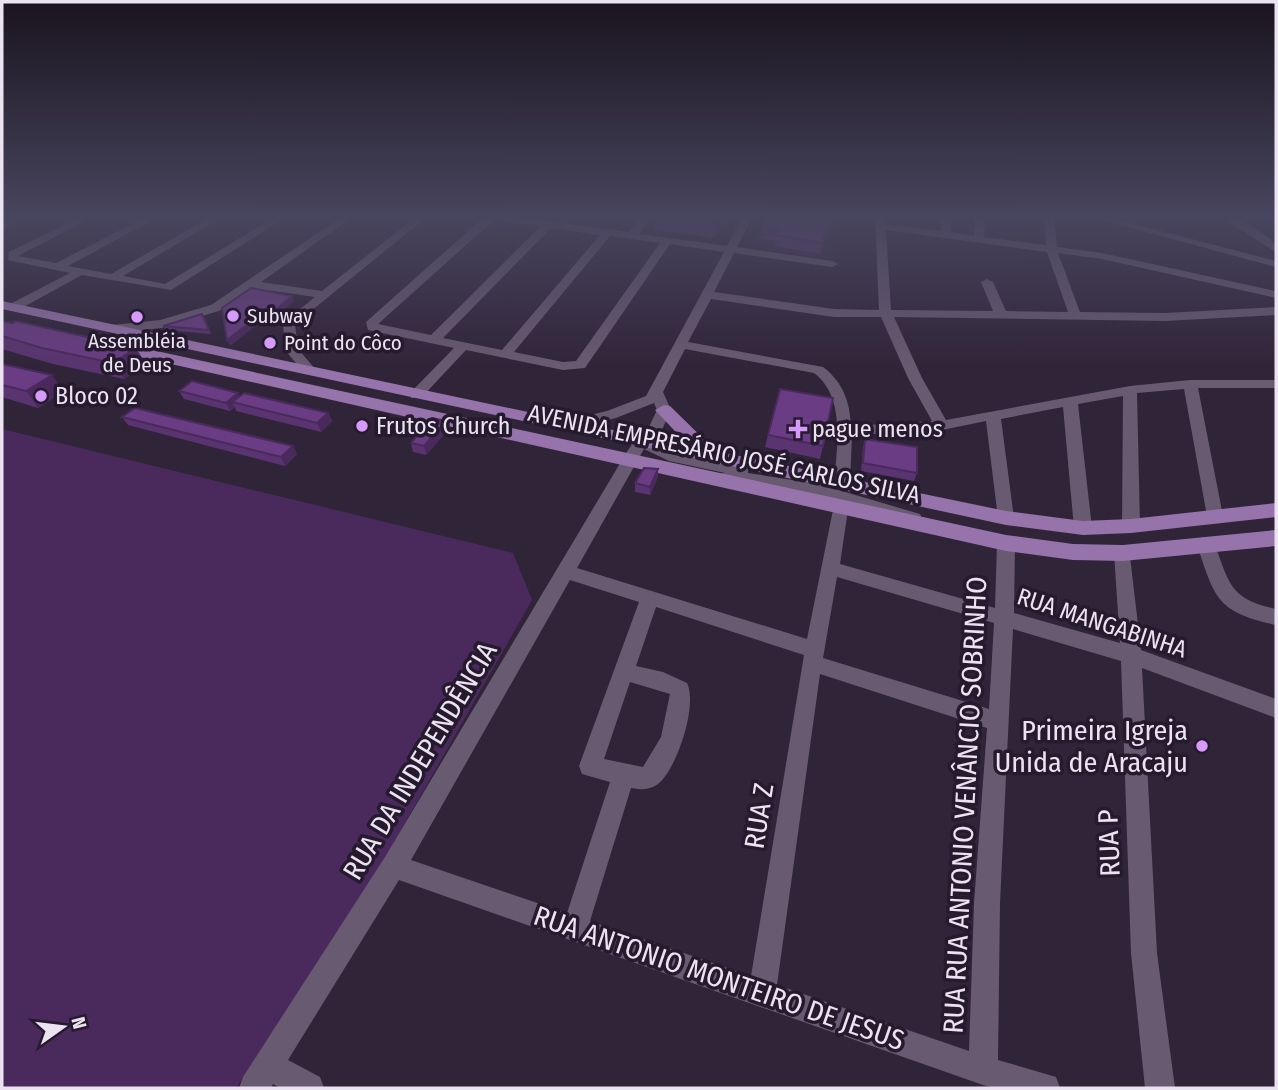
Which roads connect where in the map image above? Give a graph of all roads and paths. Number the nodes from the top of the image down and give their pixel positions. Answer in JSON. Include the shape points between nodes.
{"nodes":[{"id":1,"x":57,"y":267,"type":"edge"},
{"id":2,"x":131,"y":267,"type":"edge"},
{"id":3,"x":201,"y":267,"type":"edge"},
{"id":4,"x":276,"y":267,"type":"edge"},
{"id":5,"x":358,"y":267,"type":"edge"},
{"id":6,"x":434,"y":267,"type":"edge"},
{"id":7,"x":506,"y":267,"type":"edge"},
{"id":8,"x":578,"y":267,"type":"edge"},
{"id":9,"x":649,"y":267,"type":"edge"},
{"id":10,"x":722,"y":267,"type":"edge"},
{"id":11,"x":883,"y":267,"type":"edge"},
{"id":12,"x":1055,"y":267,"type":"edge"},
{"id":13,"x":1152,"y":267,"type":"edge"},
{"id":14,"x":79,"y":272,"type":"junction"},
{"id":15,"x":112,"y":278,"type":"junction"},
{"id":16,"x":987,"y":282,"type":"dead end"},
{"id":17,"x":252,"y":284,"type":"junction"},
{"id":18,"x":1276,"y":294,"type":"edge"},
{"id":19,"x":322,"y":295,"type":"junction"},
{"id":20,"x":709,"y":295,"type":"junction"},
{"id":21,"x":8,"y":306,"type":"edge"},
{"id":22,"x":1276,"y":311,"type":"edge"},
{"id":23,"x":885,"y":312,"type":"junction"},
{"id":24,"x":1001,"y":315,"type":"junction"},
{"id":25,"x":1076,"y":317,"type":"junction"},
{"id":26,"x":112,"y":329,"type":"junction"},
{"id":27,"x":433,"y":340,"type":"junction"},
{"id":28,"x":95,"y":343,"type":"edge"},
{"id":29,"x":682,"y":345,"type":"junction"},
{"id":30,"x":462,"y":347,"type":"junction"},
{"id":31,"x":505,"y":354,"type":"junction"},
{"id":32,"x":310,"y":371,"type":"junction"},
{"id":33,"x":1190,"y":384,"type":"junction"},
{"id":34,"x":1276,"y":385,"type":"edge"},
{"id":35,"x":1130,"y":390,"type":"junction"},
{"id":36,"x":416,"y":395,"type":"junction"},
{"id":37,"x":1070,"y":400,"type":"junction"},
{"id":38,"x":657,"y":401,"type":"junction"},
{"id":39,"x":993,"y":417,"type":"junction"},
{"id":40,"x":566,"y":425,"type":"junction"},
{"id":41,"x":942,"y":425,"type":"junction"},
{"id":42,"x":845,"y":431,"type":"junction"},
{"id":43,"x":641,"y":442,"type":"junction"},
{"id":44,"x":713,"y":457,"type":"junction"},
{"id":45,"x":630,"y":460,"type":"junction"},
{"id":46,"x":800,"y":475,"type":"junction"},
{"id":47,"x":720,"y":478,"type":"junction"},
{"id":48,"x":842,"y":484,"type":"junction"},
{"id":49,"x":842,"y":505,"type":"junction"},
{"id":50,"x":1270,"y":511,"type":"edge"},
{"id":51,"x":1215,"y":516,"type":"junction"},
{"id":52,"x":1006,"y":518,"type":"junction"},
{"id":53,"x":1131,"y":526,"type":"junction"},
{"id":54,"x":938,"y":527,"type":"junction"},
{"id":55,"x":1083,"y":528,"type":"junction"},
{"id":56,"x":1276,"y":538,"type":"edge"},
{"id":57,"x":1006,"y":543,"type":"junction"},
{"id":58,"x":1206,"y":545,"type":"junction"},
{"id":59,"x":1123,"y":553,"type":"junction"},
{"id":60,"x":831,"y":568,"type":"junction"},
{"id":61,"x":566,"y":572,"type":"junction"},
{"id":62,"x":650,"y":597,"type":"junction"},
{"id":63,"x":1003,"y":617,"type":"junction"},
{"id":64,"x":1276,"y":617,"type":"edge"},
{"id":65,"x":1131,"y":655,"type":"junction"},
{"id":66,"x":814,"y":656,"type":"junction"},
{"id":67,"x":623,"y":672,"type":"junction"},
{"id":68,"x":1276,"y":708,"type":"edge"},
{"id":69,"x":998,"y":722,"type":"junction"},
{"id":70,"x":624,"y":775,"type":"junction"},
{"id":71,"x":394,"y":866,"type":"junction"},
{"id":72,"x":575,"y":928,"type":"junction"},
{"id":73,"x":762,"y":992,"type":"junction"},
{"id":74,"x":983,"y":1070,"type":"junction"},
{"id":75,"x":262,"y":1077,"type":"edge"},
{"id":76,"x":1027,"y":1086,"type":"edge"},
{"id":77,"x":309,"y":1088,"type":"edge"},
{"id":78,"x":1160,"y":1088,"type":"edge"}],
"edges":[{"from":1,"to":14,"type":"street"},
{"from":2,"to":15,"type":"street"},
{"from":3,"to":15,"type":"street","via":[[169,287]]},
{"from":4,"to":17,"type":"street"},
{"from":5,"to":19,"type":"street"},
{"from":6,"to":27,"type":"street","via":[[370,324],[376,330]]},
{"from":7,"to":27,"type":"street"},
{"from":8,"to":31,"type":"street"},
{"from":9,"to":31,"type":"street","via":[[582,364],[563,366]]},
{"from":10,"to":20,"type":"street","name":"RUA DA INDEPENDÊNCIA"},
{"from":11,"to":23,"type":"street"},
{"from":12,"to":25,"type":"street"},
{"from":13,"to":18,"type":"street"},
{"from":14,"to":15,"type":"street"},
{"from":14,"to":21,"type":"street"},
{"from":16,"to":24,"type":"street"},
{"from":17,"to":19,"type":"street"},
{"from":17,"to":26,"type":"street","via":[[205,311],[160,324]]},
{"from":19,"to":32,"type":"street","via":[[289,323],[292,350]]},
{"from":20,"to":23,"type":"street","via":[[814,312]]},
{"from":20,"to":29,"type":"street","name":"RUA DA INDEPENDÊNCIA"},
{"from":21,"to":26,"type":"main road","name":"AVENIDA EMPRESÁRIO JOSÉ CARLOS SILVA"},
{"from":22,"to":25,"type":"street"},
{"from":23,"to":24,"type":"street"},
{"from":23,"to":41,"type":"street"},
{"from":24,"to":25,"type":"street"},
{"from":26,"to":32,"type":"main road","name":"AVENIDA EMPRESÁRIO JOSÉ CARLOS SILVA"},
{"from":27,"to":30,"type":"street"},
{"from":28,"to":45,"type":"main road","name":"AVENIDA EMPRESÁRIO JOSÉ CARLOS SILVA"},
{"from":29,"to":38,"type":"street","name":"RUA DA INDEPENDÊNCIA"},
{"from":29,"to":42,"type":"street","via":[[824,373],[838,390]]},
{"from":30,"to":31,"type":"street"},
{"from":30,"to":36,"type":"street"},
{"from":32,"to":36,"type":"main road","name":"AVENIDA EMPRESÁRIO JOSÉ CARLOS SILVA"},
{"from":33,"to":34,"type":"street"},
{"from":33,"to":35,"type":"street"},
{"from":33,"to":51,"type":"street"},
{"from":35,"to":37,"type":"street"},
{"from":35,"to":53,"type":"street"},
{"from":36,"to":40,"type":"main road","name":"AVENIDA EMPRESÁRIO JOSÉ CARLOS SILVA"},
{"from":37,"to":39,"type":"street"},
{"from":37,"to":55,"type":"street"},
{"from":38,"to":40,"type":"street"},
{"from":38,"to":43,"type":"street","name":"RUA DA INDEPENDÊNCIA","via":[[653,434]]},
{"from":38,"to":44,"type":"main road","via":[[701,450]]},
{"from":39,"to":41,"type":"street"},
{"from":39,"to":52,"type":"street"},
{"from":40,"to":43,"type":"main road","name":"AVENIDA EMPRESÁRIO JOSÉ CARLOS SILVA"},
{"from":41,"to":42,"type":"street"},
{"from":42,"to":48,"type":"street"},
{"from":43,"to":44,"type":"main road","name":"AVENIDA EMPRESÁRIO JOSÉ CARLOS SILVA"},
{"from":43,"to":45,"type":"street","name":"RUA DA INDEPENDÊNCIA"},
{"from":43,"to":46,"type":"street","via":[[674,457],[762,475]]},
{"from":44,"to":46,"type":"main road","name":"AVENIDA EMPRESÁRIO JOSÉ CARLOS SILVA"},
{"from":45,"to":47,"type":"main road","name":"AVENIDA EMPRESÁRIO JOSÉ CARLOS SILVA"},
{"from":45,"to":61,"type":"street","name":"RUA DA INDEPENDÊNCIA"},
{"from":46,"to":48,"type":"main road","name":"AVENIDA EMPRESÁRIO JOSÉ CARLOS SILVA"},
{"from":47,"to":49,"type":"main road","name":"AVENIDA EMPRESÁRIO JOSÉ CARLOS SILVA"},
{"from":47,"to":54,"type":"street","via":[[774,480],[870,502]]},
{"from":48,"to":52,"type":"main road","name":"AVENIDA EMPRESÁRIO JOSÉ CARLOS SILVA"},
{"from":49,"to":54,"type":"main road","name":"AVENIDA EMPRESÁRIO JOSÉ CARLOS SILVA"},
{"from":49,"to":60,"type":"street","name":"RUA Z"},
{"from":50,"to":51,"type":"main road","name":"AVENIDA EMPRESÁRIO JOSÉ CARLOS SILVA"},
{"from":51,"to":53,"type":"main road","name":"AVENIDA EMPRESÁRIO JOSÉ CARLOS SILVA"},
{"from":52,"to":55,"type":"main road","name":"AVENIDA EMPRESÁRIO JOSÉ CARLOS SILVA"},
{"from":53,"to":55,"type":"main road","name":"AVENIDA EMPRESÁRIO JOSÉ CARLOS SILVA"},
{"from":54,"to":57,"type":"main road","name":"AVENIDA EMPRESÁRIO JOSÉ CARLOS SILVA"},
{"from":56,"to":58,"type":"main road","name":"AVENIDA EMPRESÁRIO JOSÉ CARLOS SILVA"},
{"from":57,"to":59,"type":"main road","name":"AVENIDA EMPRESÁRIO JOSÉ CARLOS SILVA"},
{"from":57,"to":63,"type":"street","name":"RUA RUA ANTONIO VENÂNCIO SOBRINHO"},
{"from":58,"to":59,"type":"main road","name":"AVENIDA EMPRESÁRIO JOSÉ CARLOS SILVA"},
{"from":58,"to":64,"type":"street","via":[[1222,589],[1234,604]]},
{"from":59,"to":65,"type":"street","name":"RUA P"},
{"from":60,"to":63,"type":"street","name":"RUA MANGABINHA"},
{"from":60,"to":66,"type":"street","name":"RUA Z"},
{"from":61,"to":62,"type":"street"},
{"from":61,"to":71,"type":"street","name":"RUA DA INDEPENDÊNCIA"},
{"from":62,"to":66,"type":"street"},
{"from":62,"to":67,"type":"street"},
{"from":63,"to":65,"type":"street","name":"RUA MANGABINHA"},
{"from":63,"to":69,"type":"street","name":"RUA RUA ANTONIO VENÂNCIO SOBRINHO"},
{"from":65,"to":68,"type":"street","name":"RUA MANGABINHA"},
{"from":65,"to":78,"type":"street","name":"RUA P","via":[[1144,953]]},
{"from":66,"to":69,"type":"street"},
{"from":66,"to":73,"type":"street","name":"RUA Z"},
{"from":67,"to":70,"type":"street","via":[[590,765]]},
{"from":67,"to":70,"type":"street","via":[[673,684],[681,697],[656,773],[648,778]]},
{"from":69,"to":74,"type":"street","name":"RUA RUA ANTONIO VENÂNCIO SOBRINHO","via":[[986,903]]},
{"from":70,"to":72,"type":"street"},
{"from":71,"to":72,"type":"street","name":"RUA ANTONIO MONTEIRO DE JESUS"},
{"from":71,"to":75,"type":"street","name":"RUA DA INDEPENDÊNCIA"},
{"from":72,"to":73,"type":"street","name":"RUA ANTONIO MONTEIRO DE JESUS"},
{"from":73,"to":74,"type":"street","name":"RUA ANTONIO MONTEIRO DE JESUS"},
{"from":74,"to":76,"type":"street","name":"RUA ANTONIO MONTEIRO DE JESUS"},
{"from":75,"to":77,"type":"street"}]}
